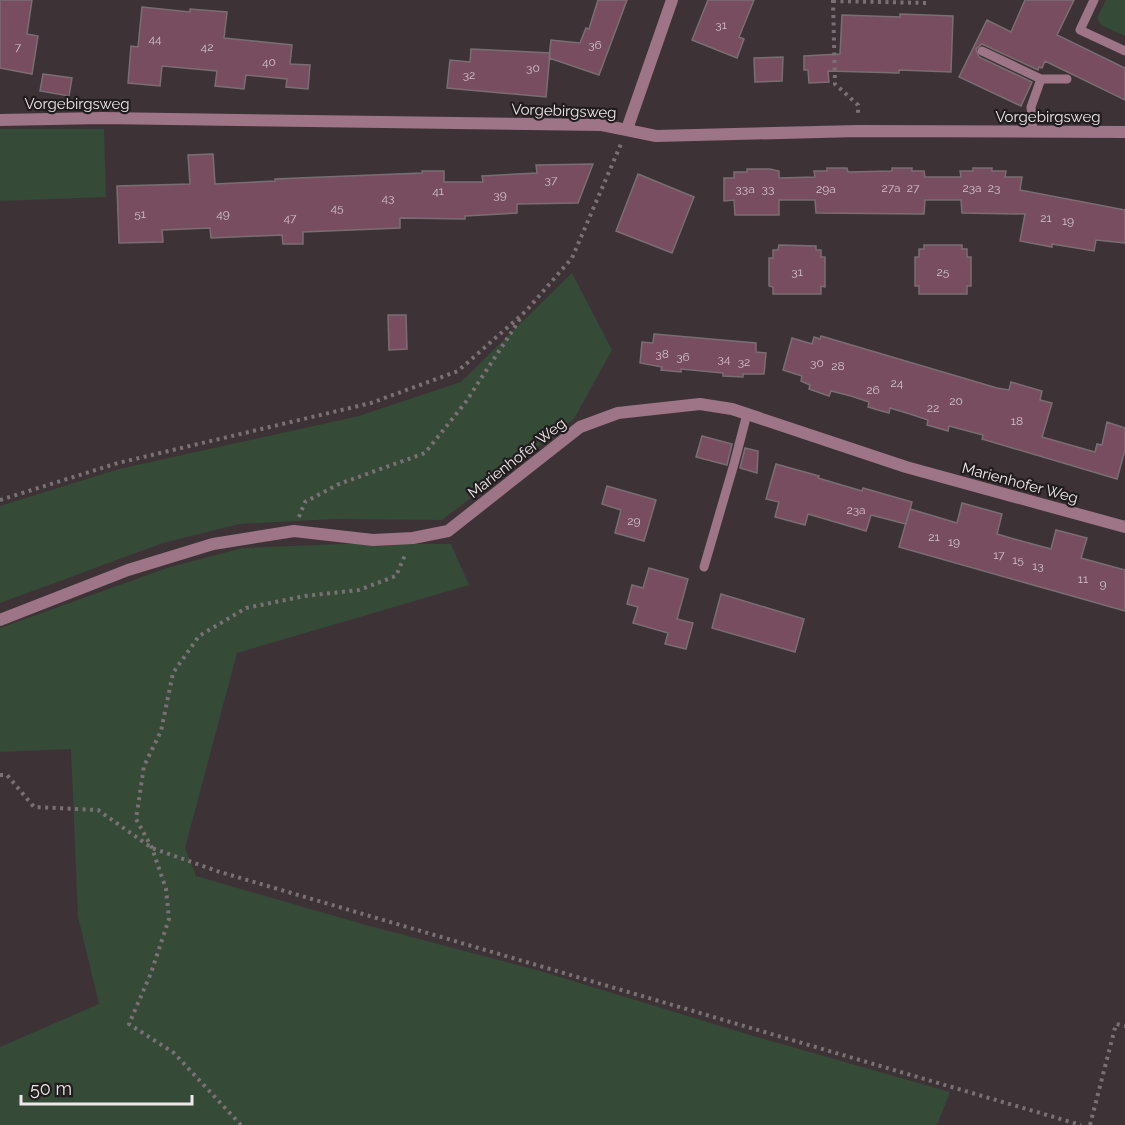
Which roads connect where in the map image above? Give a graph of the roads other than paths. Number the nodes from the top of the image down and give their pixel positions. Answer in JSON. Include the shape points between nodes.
{"nodes":[{"id":1,"x":672,"y":0,"type":"edge"},
{"id":2,"x":1094,"y":0,"type":"edge"},
{"id":3,"x":982,"y":51,"type":"dead end"},
{"id":4,"x":1125,"y":51,"type":"edge"},
{"id":5,"x":1041,"y":78,"type":"junction"},
{"id":6,"x":1067,"y":79,"type":"dead end"},
{"id":7,"x":0,"y":120,"type":"edge"},
{"id":8,"x":627,"y":129,"type":"junction"},
{"id":9,"x":1033,"y":131,"type":"junction"},
{"id":10,"x":1125,"y":132,"type":"edge"},
{"id":11,"x":747,"y":414,"type":"junction"},
{"id":12,"x":1125,"y":527,"type":"edge"},
{"id":13,"x":704,"y":567,"type":"dead end"},
{"id":14,"x":0,"y":620,"type":"edge"}],
"edges":[{"from":1,"to":8,"type":"street"},
{"from":2,"to":4,"type":"lane","via":[[1080,30]]},
{"from":3,"to":5,"type":"lane"},
{"from":5,"to":6,"type":"lane"},
{"from":5,"to":9,"type":"lane","via":[[1031,107]]},
{"from":7,"to":8,"type":"street","name":"Vorgebirgsweg","via":[[602,125]]},
{"from":8,"to":9,"type":"street","name":"Vorgebirgsweg","via":[[656,136]]},
{"from":9,"to":10,"type":"street","name":"Vorgebirgsweg"},
{"from":11,"to":12,"type":"street","name":"Marienhofer Weg","via":[[906,467]]},
{"from":11,"to":13,"type":"lane"},
{"from":11,"to":14,"type":"street","name":"Marienhofer Weg","via":[[700,404],[618,413],[580,427],[448,531],[373,540],[294,531],[213,544],[129,570]]}]}
